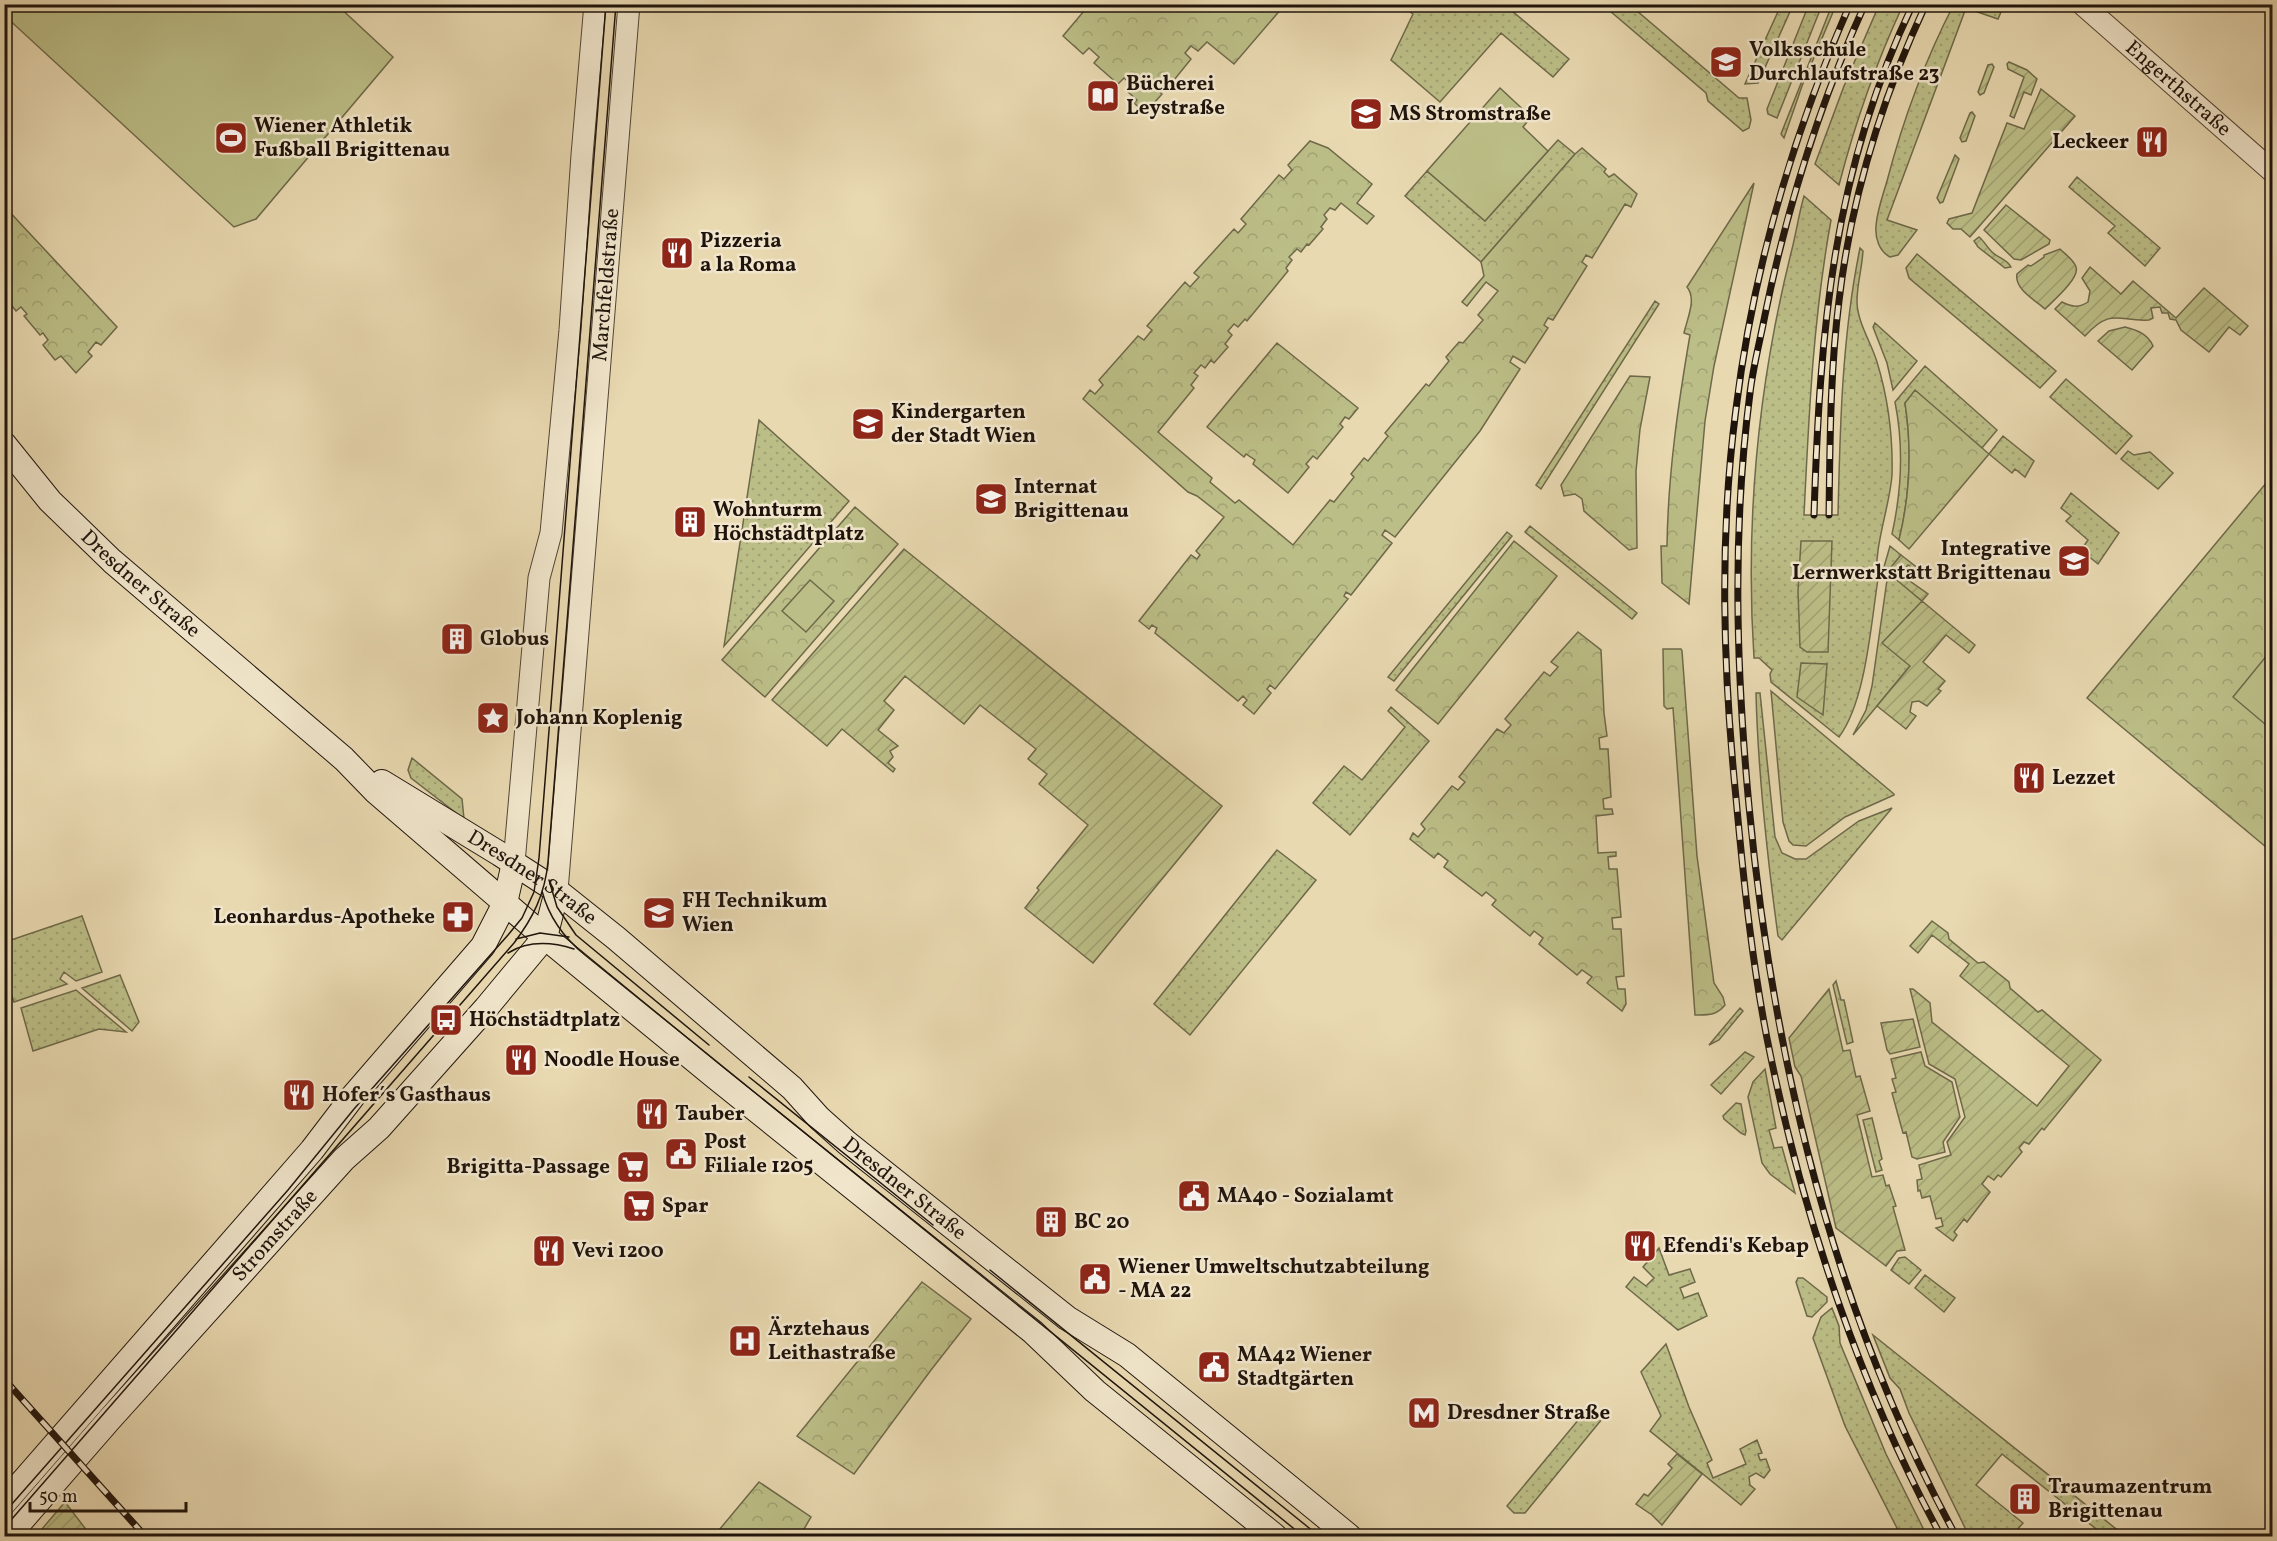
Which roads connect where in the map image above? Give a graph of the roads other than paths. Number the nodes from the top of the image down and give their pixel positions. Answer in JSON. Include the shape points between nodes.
{"nodes":[{"id":1,"x":595,"y":4,"type":"edge"},
{"id":2,"x":628,"y":4,"type":"edge"},
{"id":3,"x":2082,"y":4,"type":"edge"},
{"id":4,"x":2272,"y":171,"type":"edge"},
{"id":5,"x":4,"y":444,"type":"edge"},
{"id":6,"x":344,"y":759,"type":"junction"},
{"id":7,"x":514,"y":863,"type":"junction"},
{"id":8,"x":557,"y":891,"type":"junction"},
{"id":9,"x":505,"y":903,"type":"junction"},
{"id":10,"x":545,"y":937,"type":"junction"},
{"id":11,"x":4,"y":1503,"type":"edge"},
{"id":12,"x":1337,"y":1532,"type":"edge"},
{"id":13,"x":8,"y":1536,"type":"edge"},
{"id":14,"x":1275,"y":1536,"type":"edge"}],
"edges":[{"from":1,"to":7,"type":"street","name":"Marchfeldstraße","via":[[551,533],[539,578]]},
{"from":2,"to":8,"type":"street","name":"Marchfeldstraße"},
{"from":3,"to":4,"type":"street","name":"Engerthstraße"},
{"from":5,"to":6,"type":"main road","name":"Dresdner Straße","via":[[50,501],[112,561]]},
{"from":6,"to":7,"type":"main road","name":"Dresdner Straße"},
{"from":6,"to":9,"type":"main road","name":"Dresdner Straße","via":[[376,792]]},
{"from":7,"to":8,"type":"main road","name":"Dresdner Straße"},
{"from":7,"to":9,"type":"main road"},
{"from":8,"to":10,"type":"main road"},
{"from":8,"to":12,"type":"main road","name":"Dresdner Straße","via":[[792,1088],[847,1143],[1067,1318],[1127,1355]]},
{"from":9,"to":10,"type":"main road","name":"Dresdner Straße"},
{"from":9,"to":11,"type":"main road","name":"Stromstraße","via":[[483,946],[354,1095],[312,1150]]},
{"from":10,"to":13,"type":"main road","name":"Stromstraße","via":[[378,1128],[344,1159]]},
{"from":10,"to":14,"type":"main road","name":"Dresdner Straße","via":[[1033,1332],[1095,1391]]}]}
